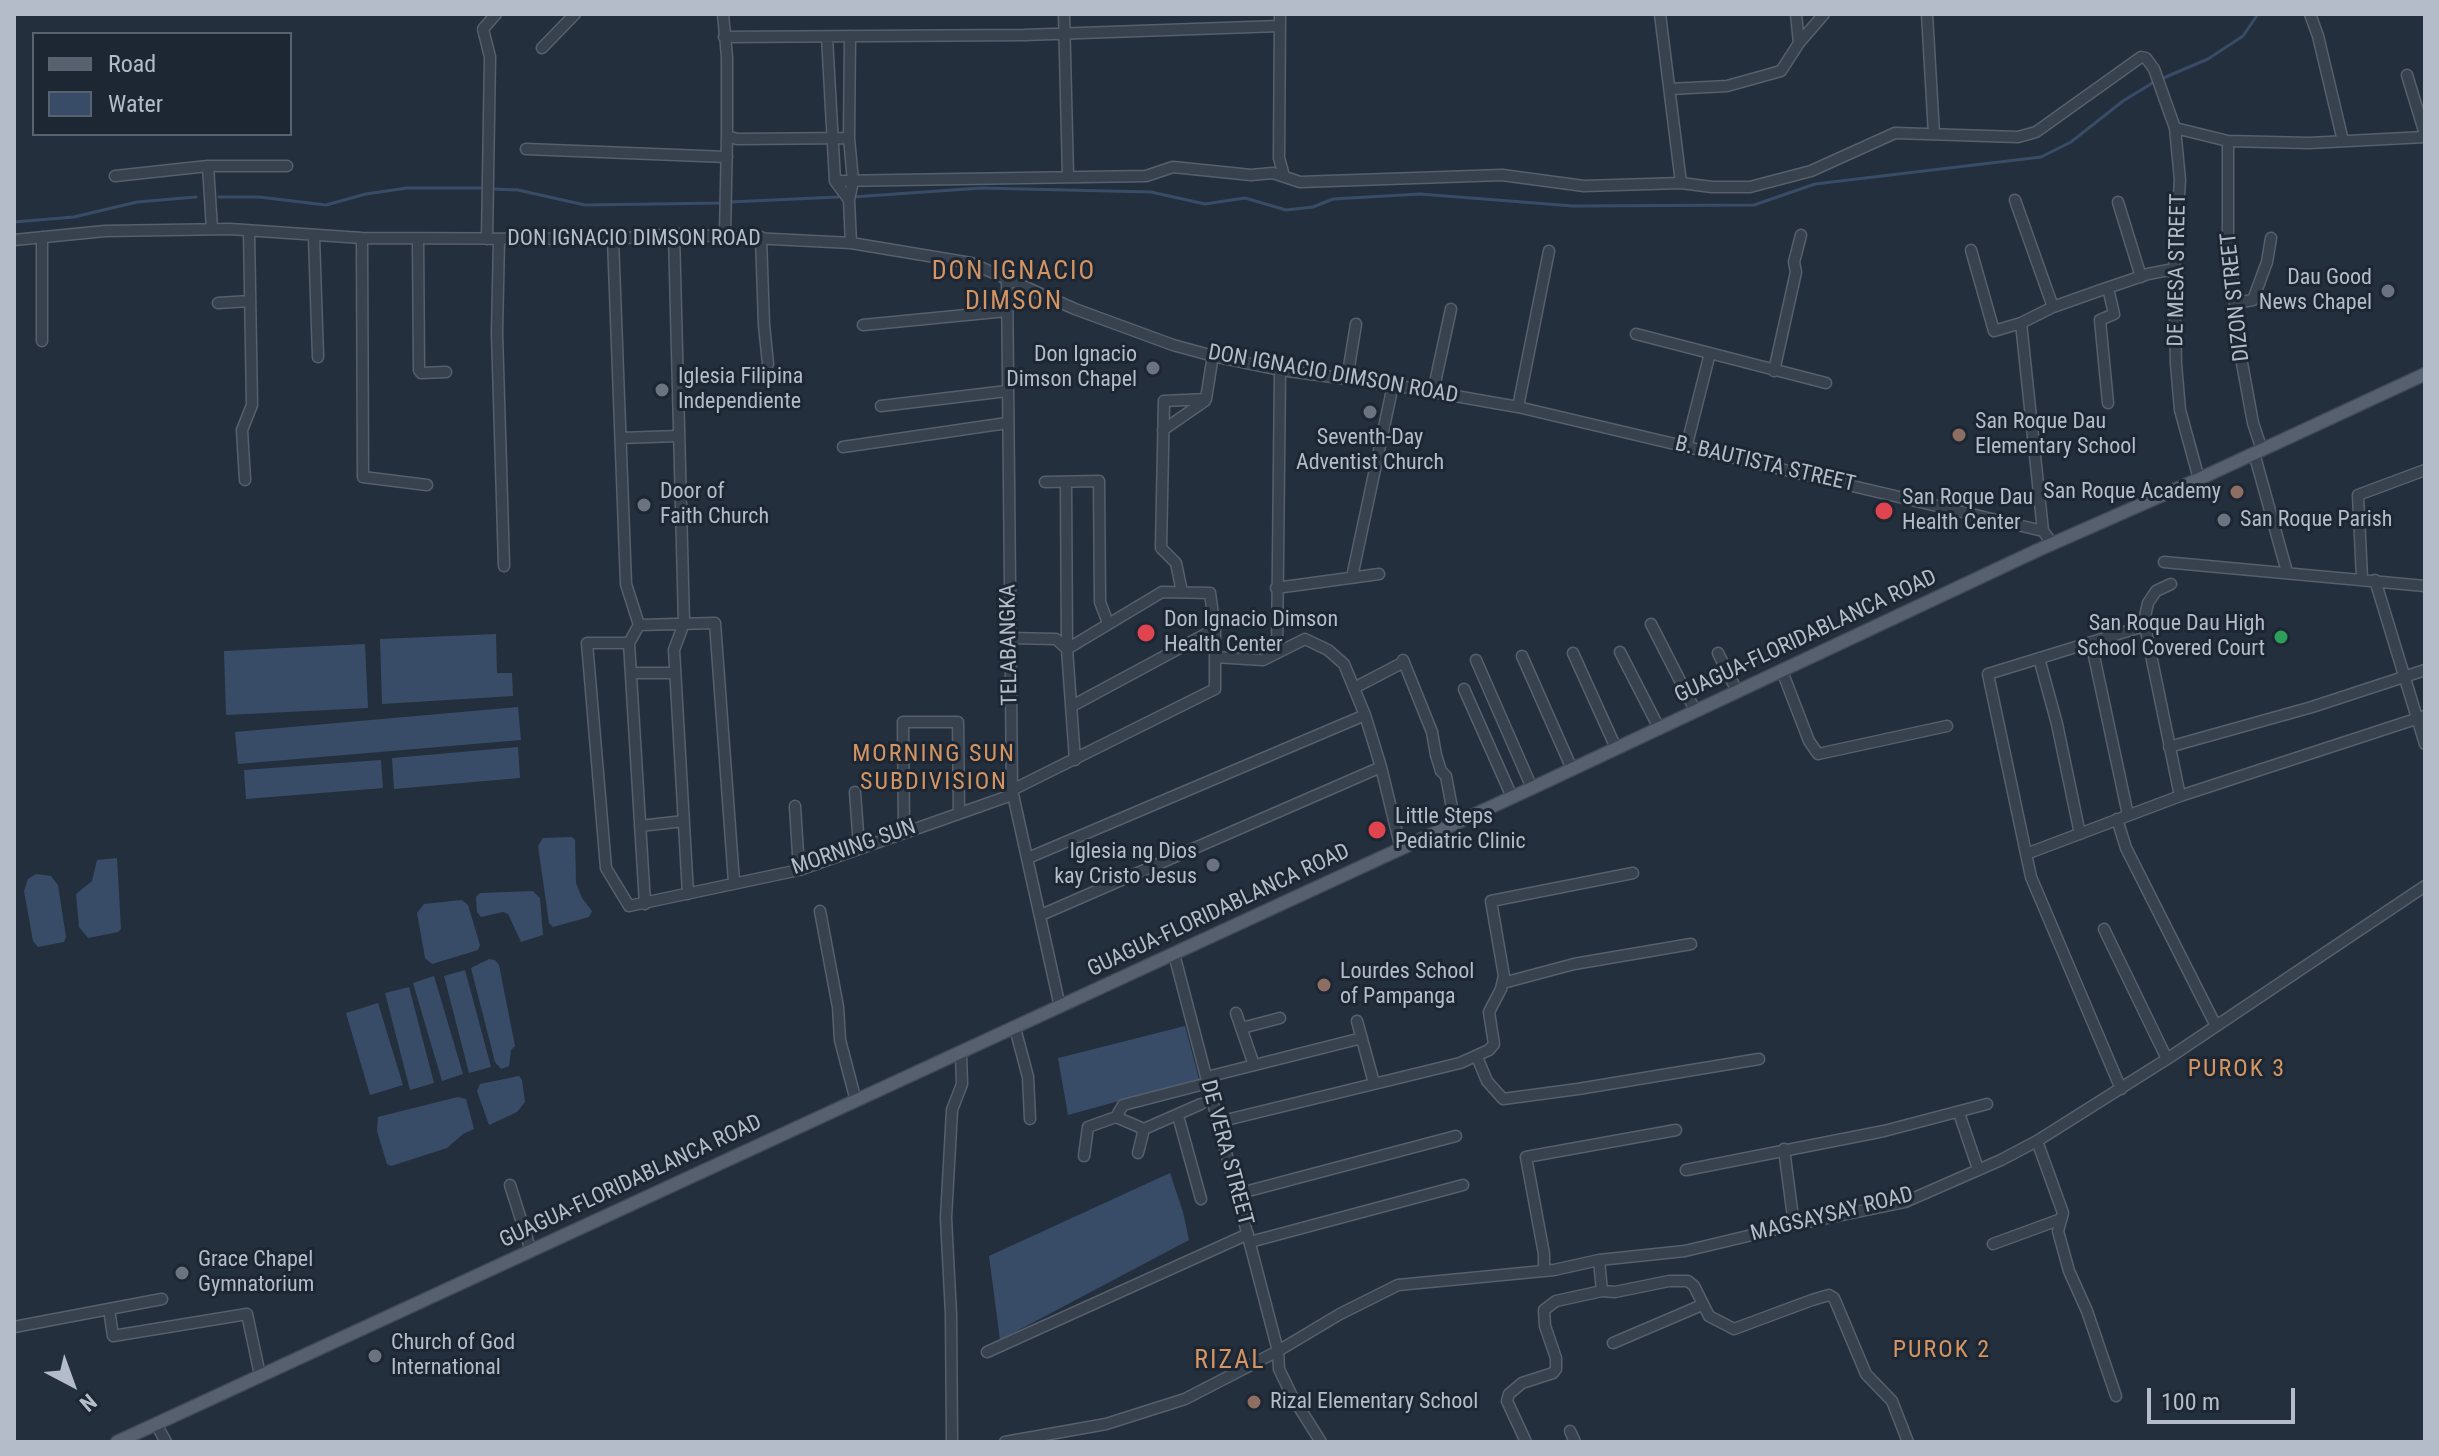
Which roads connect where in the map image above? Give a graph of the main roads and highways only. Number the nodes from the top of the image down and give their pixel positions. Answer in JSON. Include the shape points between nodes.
{"nodes":[{"id":1,"x":2425,"y":374,"type":"edge"},
{"id":2,"x":117,"y":1442,"type":"edge"}],
"edges":[{"from":1,"to":2,"type":"main road","name":"GUAGUA-FLORIDABLANCA ROAD"}]}
